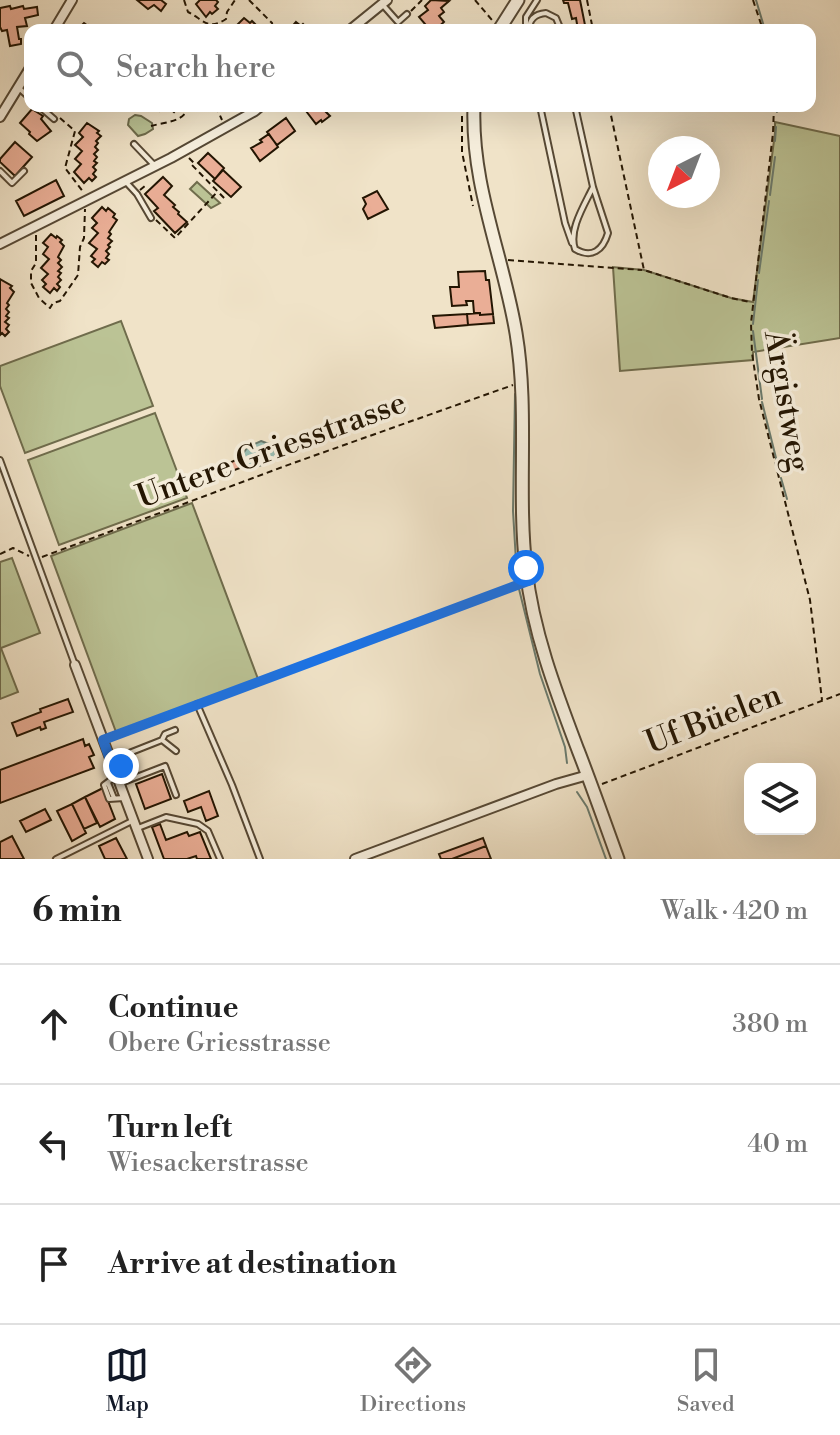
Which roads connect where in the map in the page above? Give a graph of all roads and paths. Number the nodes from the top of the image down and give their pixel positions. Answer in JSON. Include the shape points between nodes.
{"nodes":[{"id":1,"x":72,"y":0,"type":"edge"},
{"id":2,"x":184,"y":0,"type":"edge"},
{"id":3,"x":235,"y":0,"type":"edge"},
{"id":4,"x":249,"y":0,"type":"edge"},
{"id":5,"x":422,"y":0,"type":"edge"},
{"id":6,"x":475,"y":0,"type":"edge"},
{"id":7,"x":518,"y":0,"type":"edge"},
{"id":8,"x":537,"y":0,"type":"edge"},
{"id":9,"x":587,"y":0,"type":"edge"},
{"id":10,"x":753,"y":0,"type":"edge"},
{"id":11,"x":385,"y":2,"type":"edge"},
{"id":12,"x":407,"y":14,"type":"joint"},
{"id":13,"x":58,"y":24,"type":"edge"},
{"id":14,"x":207,"y":24,"type":"edge"},
{"id":15,"x":219,"y":24,"type":"edge"},
{"id":16,"x":272,"y":24,"type":"edge"},
{"id":17,"x":358,"y":24,"type":"edge"},
{"id":18,"x":496,"y":24,"type":"edge"},
{"id":19,"x":500,"y":24,"type":"edge"},
{"id":20,"x":527,"y":24,"type":"edge"},
{"id":21,"x":530,"y":24,"type":"edge"},
{"id":22,"x":558,"y":24,"type":"edge"},
{"id":23,"x":592,"y":24,"type":"edge"},
{"id":24,"x":761,"y":24,"type":"edge"},
{"id":25,"x":24,"y":78,"type":"edge"},
{"id":26,"x":18,"y":87,"type":"junction"},
{"id":27,"x":24,"y":92,"type":"edge"},
{"id":28,"x":48,"y":112,"type":"edge"},
{"id":29,"x":187,"y":112,"type":"edge"},
{"id":30,"x":219,"y":112,"type":"edge"},
{"id":31,"x":253,"y":112,"type":"edge"},
{"id":32,"x":462,"y":112,"type":"edge"},
{"id":33,"x":474,"y":112,"type":"edge"},
{"id":34,"x":541,"y":112,"type":"edge"},
{"id":35,"x":576,"y":112,"type":"edge"},
{"id":36,"x":610,"y":112,"type":"edge"},
{"id":37,"x":774,"y":112,"type":"edge"},
{"id":38,"x":0,"y":117,"type":"edge"},
{"id":39,"x":56,"y":117,"type":"joint"},
{"id":40,"x":224,"y":122,"type":"dead end"},
{"id":41,"x":151,"y":126,"type":"dead end"},
{"id":42,"x":134,"y":144,"type":"dead end"},
{"id":43,"x":186,"y":155,"type":"dead end"},
{"id":44,"x":155,"y":166,"type":"junction"},
{"id":45,"x":0,"y":171,"type":"edge"},
{"id":46,"x":24,"y":171,"type":"dead end"},
{"id":47,"x":141,"y":179,"type":"dead end"},
{"id":48,"x":125,"y":181,"type":"junction"},
{"id":49,"x":149,"y":187,"type":"dead end"},
{"id":50,"x":593,"y":187,"type":"junction"},
{"id":51,"x":218,"y":191,"type":"junction"},
{"id":52,"x":84,"y":194,"type":"dead end"},
{"id":53,"x":226,"y":200,"type":"dead end"},
{"id":54,"x":473,"y":206,"type":"dead end"},
{"id":55,"x":85,"y":208,"type":"dead end"},
{"id":56,"x":151,"y":218,"type":"joint"},
{"id":57,"x":36,"y":234,"type":"dead end"},
{"id":58,"x":0,"y":244,"type":"edge"},
{"id":59,"x":573,"y":245,"type":"junction"},
{"id":60,"x":507,"y":260,"type":"dead end"},
{"id":61,"x":644,"y":270,"type":"junction"},
{"id":62,"x":753,"y":302,"type":"junction"},
{"id":63,"x":522,"y":382,"type":"junction"},
{"id":64,"x":0,"y":460,"type":"edge"},
{"id":65,"x":0,"y":554,"type":"edge"},
{"id":66,"x":36,"y":560,"type":"junction"},
{"id":67,"x":528,"y":581,"type":"junction"},
{"id":68,"x":75,"y":665,"type":"joint"},
{"id":69,"x":840,"y":694,"type":"edge"},
{"id":70,"x":822,"y":700,"type":"junction"},
{"id":71,"x":197,"y":704,"type":"junction"},
{"id":72,"x":175,"y":730,"type":"dead end"},
{"id":73,"x":103,"y":740,"type":"junction"},
{"id":74,"x":162,"y":740,"type":"junction"},
{"id":75,"x":176,"y":751,"type":"dead end"},
{"id":76,"x":588,"y":775,"type":"junction"},
{"id":77,"x":118,"y":780,"type":"junction"},
{"id":78,"x":602,"y":784,"type":"dead end"},
{"id":79,"x":176,"y":795,"type":"dead end"},
{"id":80,"x":124,"y":798,"type":"junction"},
{"id":81,"x":134,"y":825,"type":"junction"},
{"id":82,"x":56,"y":859,"type":"edge"},
{"id":83,"x":148,"y":859,"type":"edge"},
{"id":84,"x":220,"y":859,"type":"edge"},
{"id":85,"x":260,"y":859,"type":"edge"},
{"id":86,"x":355,"y":859,"type":"edge"},
{"id":87,"x":618,"y":859,"type":"edge"}],
"edges":[{"from":1,"to":13,"type":"street"},
{"from":2,"to":14,"type":"path","via":[[188,12]]},
{"from":3,"to":15,"type":"path"},
{"from":4,"to":16,"type":"path"},
{"from":5,"to":12,"type":"path"},
{"from":6,"to":18,"type":"path"},
{"from":7,"to":19,"type":"street"},
{"from":8,"to":20,"type":"lane"},
{"from":9,"to":23,"type":"path"},
{"from":10,"to":24,"type":"path"},
{"from":11,"to":12,"type":"lane","via":[[398,22]]},
{"from":11,"to":17,"type":"street"},
{"from":21,"to":22,"type":"lane","via":[[546,13]]},
{"from":25,"to":26,"type":"street"},
{"from":26,"to":27,"type":"lane"},
{"from":26,"to":38,"type":"street"},
{"from":28,"to":39,"type":"lane"},
{"from":29,"to":41,"type":"path"},
{"from":30,"to":40,"type":"path"},
{"from":31,"to":44,"type":"street"},
{"from":32,"to":54,"type":"path","via":[[461,143]]},
{"from":33,"to":63,"type":"street","via":[[476,162],[516,331]]},
{"from":34,"to":59,"type":"lane"},
{"from":35,"to":50,"type":"lane"},
{"from":36,"to":61,"type":"path"},
{"from":37,"to":62,"type":"path","name":"Ärgistweg"},
{"from":39,"to":52,"type":"path","via":[[75,131],[65,168]]},
{"from":42,"to":44,"type":"lane"},
{"from":43,"to":51,"type":"path"},
{"from":44,"to":48,"type":"street"},
{"from":45,"to":46,"type":"lane","via":[[12,183]]},
{"from":47,"to":49,"type":"path"},
{"from":48,"to":56,"type":"lane"},
{"from":48,"to":58,"type":"street"},
{"from":50,"to":59,"type":"lane"},
{"from":50,"to":59,"type":"lane","via":[[608,233],[605,244],[581,253]]},
{"from":51,"to":53,"type":"path"},
{"from":51,"to":56,"type":"path","via":[[175,238]]},
{"from":55,"to":57,"type":"path","via":[[78,275],[50,308],[31,283]]},
{"from":60,"to":61,"type":"path"},
{"from":61,"to":62,"type":"path"},
{"from":62,"to":70,"type":"path","name":"Ärgistweg","via":[[751,336],[759,399],[810,600]]},
{"from":63,"to":66,"type":"path","name":"Untere Griesstrasse"},
{"from":63,"to":67,"type":"street"},
{"from":64,"to":66,"type":"lane"},
{"from":65,"to":66,"type":"path","via":[[13,548]]},
{"from":66,"to":68,"type":"lane"},
{"from":67,"to":71,"type":"path"},
{"from":67,"to":76,"type":"street","via":[[545,658]]},
{"from":68,"to":73,"type":"street"},
{"from":69,"to":70,"type":"path","name":"Uf Büelen"},
{"from":70,"to":78,"type":"path","name":"Uf Büelen"},
{"from":71,"to":73,"type":"path"},
{"from":71,"to":85,"type":"lane"},
{"from":72,"to":74,"type":"lane"},
{"from":73,"to":77,"type":"street"},
{"from":74,"to":75,"type":"lane"},
{"from":74,"to":77,"type":"lane","via":[[124,755]]},
{"from":76,"to":86,"type":"street"},
{"from":76,"to":87,"type":"street"},
{"from":77,"to":79,"type":"lane","via":[[165,766]]},
{"from":77,"to":80,"type":"street"},
{"from":77,"to":80,"type":"lane","via":[[108,783],[114,798]]},
{"from":80,"to":81,"type":"street"},
{"from":81,"to":82,"type":"lane"},
{"from":81,"to":83,"type":"street"},
{"from":81,"to":84,"type":"lane","via":[[166,817],[198,824],[208,831]]}]}
